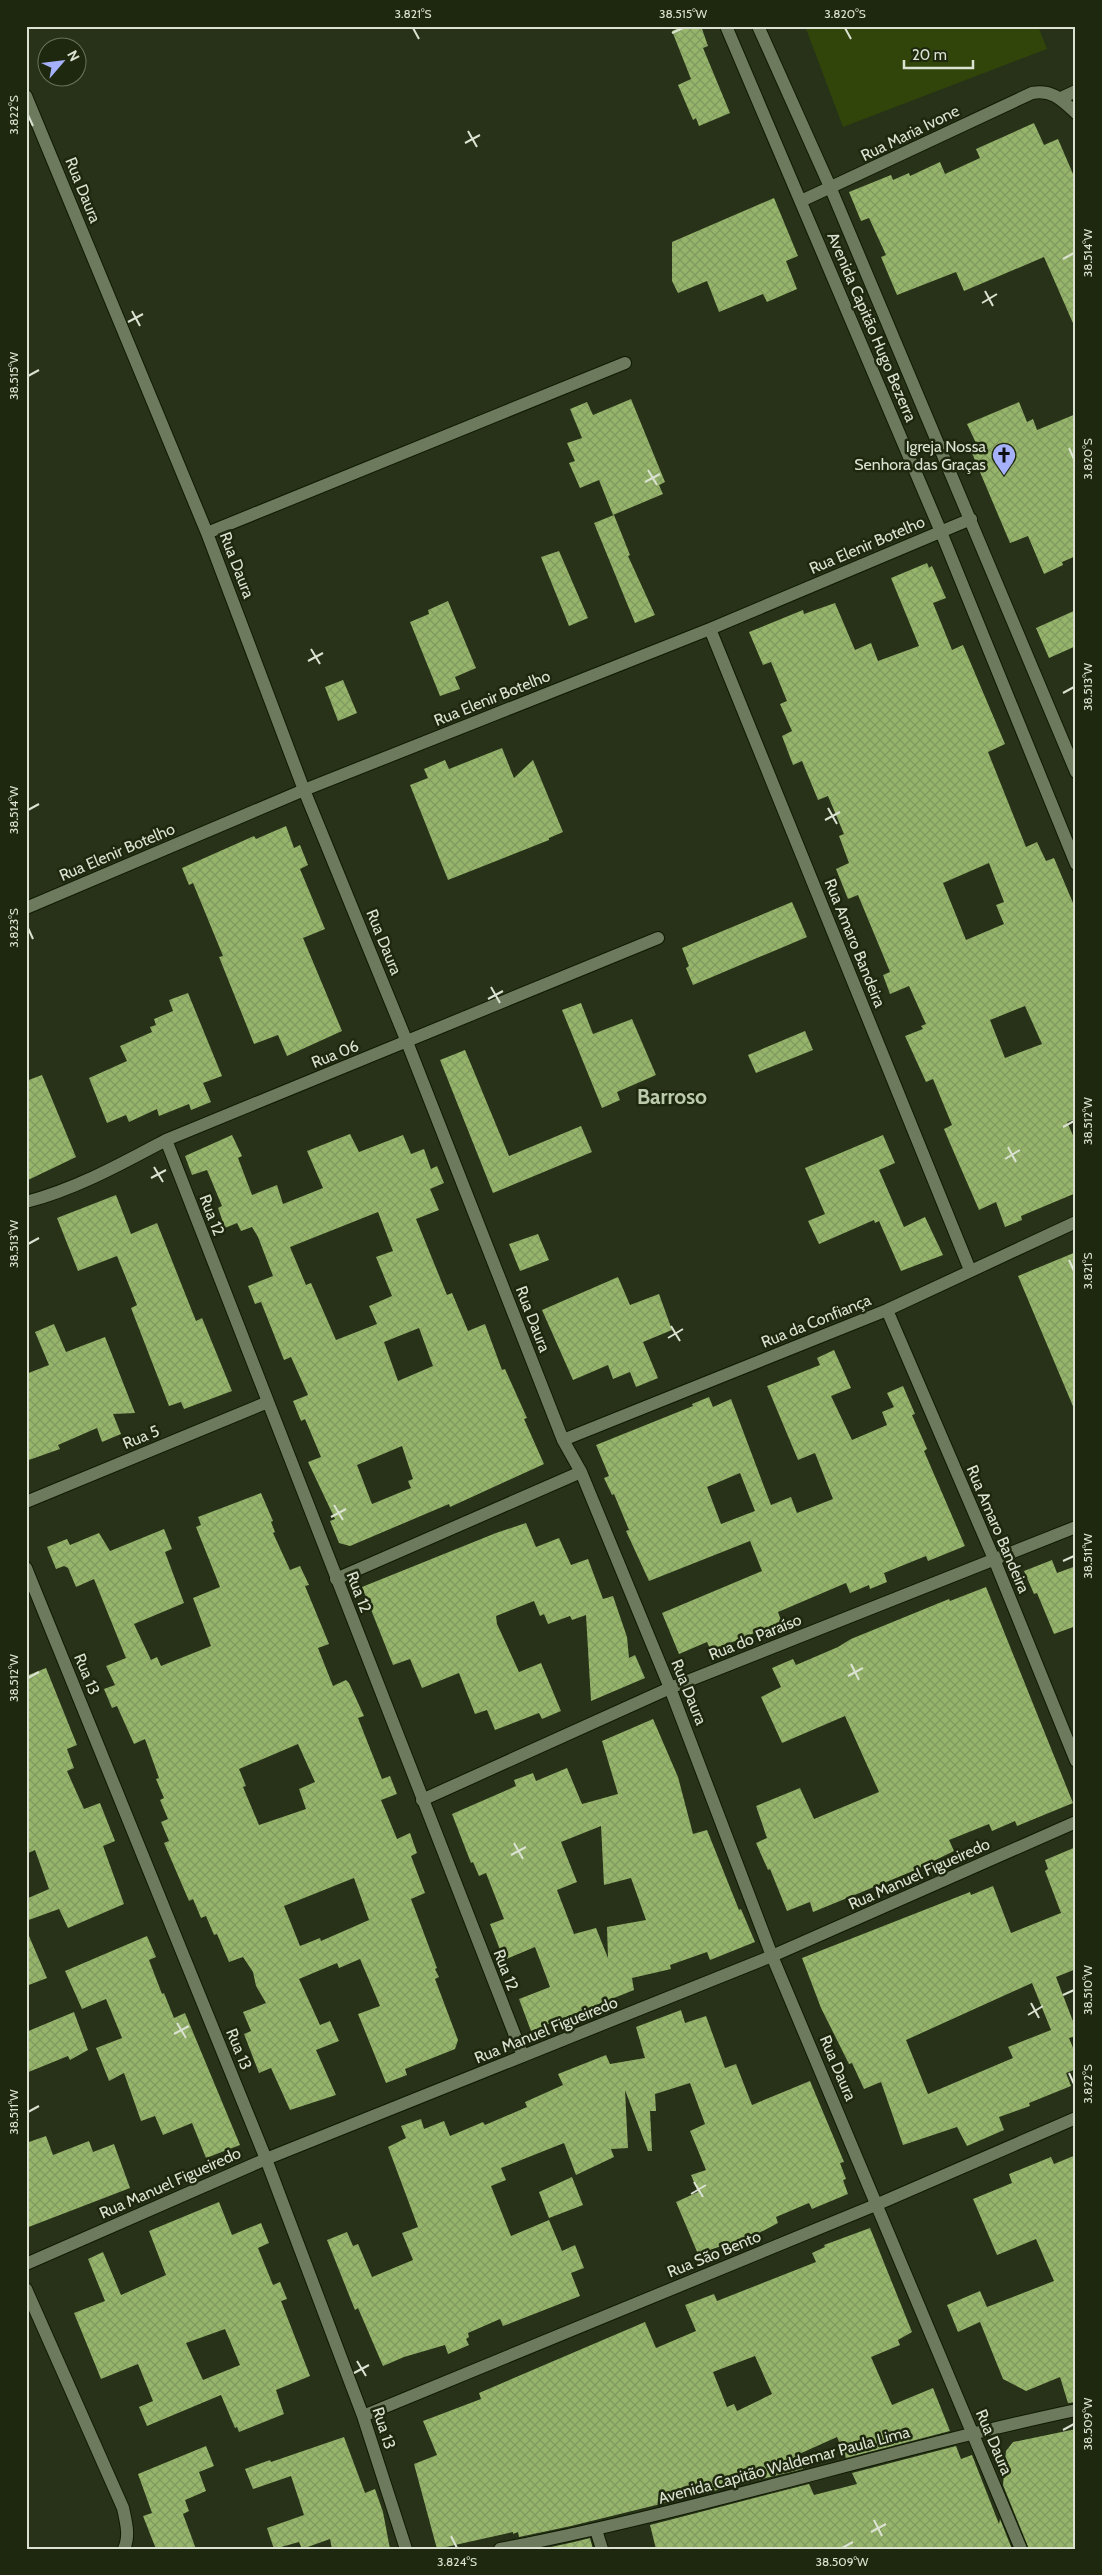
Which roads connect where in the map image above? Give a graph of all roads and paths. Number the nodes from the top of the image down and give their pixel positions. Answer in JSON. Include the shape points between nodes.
{"nodes":[{"id":1,"x":726,"y":26,"type":"edge"},
{"id":2,"x":758,"y":26,"type":"edge"},
{"id":3,"x":1076,"y":91,"type":"edge"},
{"id":4,"x":26,"y":96,"type":"edge"},
{"id":5,"x":1061,"y":98,"type":"junction"},
{"id":6,"x":1076,"y":113,"type":"edge"},
{"id":7,"x":831,"y":189,"type":"junction"},
{"id":8,"x":801,"y":201,"type":"junction"},
{"id":9,"x":625,"y":363,"type":"dead end"},
{"id":10,"x":971,"y":519,"type":"junction"},
{"id":11,"x":941,"y":532,"type":"junction"},
{"id":12,"x":207,"y":533,"type":"junction"},
{"id":13,"x":710,"y":629,"type":"junction"},
{"id":14,"x":1076,"y":772,"type":"edge"},
{"id":15,"x":304,"y":790,"type":"junction"},
{"id":16,"x":1076,"y":829,"type":"edge"},
{"id":17,"x":1063,"y":834,"type":"junction"},
{"id":18,"x":1076,"y":864,"type":"edge"},
{"id":19,"x":26,"y":908,"type":"edge"},
{"id":20,"x":658,"y":938,"type":"dead end"},
{"id":21,"x":407,"y":1042,"type":"junction"},
{"id":22,"x":166,"y":1140,"type":"junction"},
{"id":23,"x":26,"y":1202,"type":"edge"},
{"id":24,"x":1076,"y":1222,"type":"edge"},
{"id":25,"x":970,"y":1270,"type":"junction"},
{"id":26,"x":886,"y":1310,"type":"junction"},
{"id":27,"x":268,"y":1402,"type":"junction"},
{"id":28,"x":563,"y":1440,"type":"junction"},
{"id":29,"x":581,"y":1472,"type":"junction"},
{"id":30,"x":26,"y":1502,"type":"edge"},
{"id":31,"x":1076,"y":1527,"type":"edge"},
{"id":32,"x":994,"y":1559,"type":"junction"},
{"id":33,"x":26,"y":1568,"type":"edge"},
{"id":34,"x":336,"y":1579,"type":"junction"},
{"id":35,"x":670,"y":1688,"type":"junction"},
{"id":36,"x":1076,"y":1761,"type":"edge"},
{"id":37,"x":422,"y":1800,"type":"junction"},
{"id":38,"x":1076,"y":1822,"type":"edge"},
{"id":39,"x":772,"y":1956,"type":"junction"},
{"id":40,"x":523,"y":2056,"type":"junction"},
{"id":41,"x":1076,"y":2118,"type":"edge"},
{"id":42,"x":266,"y":2159,"type":"junction"},
{"id":43,"x":878,"y":2204,"type":"junction"},
{"id":44,"x":26,"y":2264,"type":"edge"},
{"id":45,"x":26,"y":2289,"type":"edge"},
{"id":46,"x":1076,"y":2410,"type":"edge"},
{"id":47,"x":364,"y":2416,"type":"junction"},
{"id":48,"x":972,"y":2432,"type":"junction"},
{"id":49,"x":596,"y":2530,"type":"junction"},
{"id":50,"x":124,"y":2549,"type":"edge"},
{"id":51,"x":406,"y":2549,"type":"edge"},
{"id":52,"x":500,"y":2549,"type":"edge"},
{"id":53,"x":602,"y":2549,"type":"edge"},
{"id":54,"x":1021,"y":2549,"type":"edge"}],
"edges":[{"from":1,"to":8,"type":"street","name":"Avenida Capitão Hugo Bezerra"},
{"from":2,"to":7,"type":"street","name":"Avenida Capitão Hugo Bezerra"},
{"from":3,"to":5,"type":"street"},
{"from":4,"to":12,"type":"street","name":"Rua Daura"},
{"from":5,"to":6,"type":"street"},
{"from":5,"to":7,"type":"street","name":"Rua Maria Ivone","via":[[1043,90],[1032,93]]},
{"from":7,"to":8,"type":"street","name":"Rua Maria Ivone"},
{"from":7,"to":10,"type":"street","name":"Avenida Capitão Hugo Bezerra"},
{"from":8,"to":11,"type":"street","name":"Avenida Capitão Hugo Bezerra"},
{"from":9,"to":12,"type":"street"},
{"from":10,"to":11,"type":"street","name":"Rua Elenir Botelho"},
{"from":10,"to":14,"type":"street","name":"Avenida Capitão Hugo Bezerra"},
{"from":11,"to":13,"type":"street","name":"Rua Elenir Botelho"},
{"from":11,"to":17,"type":"street","name":"Avenida Capitão Hugo Bezerra"},
{"from":12,"to":15,"type":"street","name":"Rua Daura"},
{"from":13,"to":15,"type":"street","name":"Rua Elenir Botelho"},
{"from":13,"to":25,"type":"street","name":"Rua Amaro Bandeira"},
{"from":15,"to":19,"type":"street","name":"Rua Elenir Botelho"},
{"from":15,"to":21,"type":"street","name":"Rua Daura"},
{"from":16,"to":17,"type":"street"},
{"from":17,"to":18,"type":"street","name":"Avenida Capitão Hugo Bezerra"},
{"from":20,"to":21,"type":"street","name":"Rua 06"},
{"from":21,"to":22,"type":"street","name":"Rua 06"},
{"from":21,"to":28,"type":"street","name":"Rua Daura"},
{"from":22,"to":23,"type":"street","name":"Rua 06","via":[[108,1171]]},
{"from":22,"to":27,"type":"street","name":"Rua 12"},
{"from":24,"to":25,"type":"street","name":"Rua da Confiança"},
{"from":25,"to":26,"type":"street","name":"Rua da Confiança"},
{"from":26,"to":28,"type":"street","name":"Rua da Confiança"},
{"from":26,"to":32,"type":"street","name":"Rua Amaro Bandeira"},
{"from":27,"to":30,"type":"street","name":"Rua 5"},
{"from":27,"to":34,"type":"street","name":"Rua 12"},
{"from":28,"to":29,"type":"street","name":"Rua Daura"},
{"from":29,"to":34,"type":"street"},
{"from":29,"to":35,"type":"street","name":"Rua Daura"},
{"from":31,"to":32,"type":"street","name":"Rua do Paraíso"},
{"from":32,"to":35,"type":"street","name":"Rua do Paraíso"},
{"from":32,"to":36,"type":"street","name":"Rua Amaro Bandeira"},
{"from":33,"to":42,"type":"street","name":"Rua 13"},
{"from":34,"to":37,"type":"street","name":"Rua 12"},
{"from":35,"to":37,"type":"street","name":"Rua do Paraíso"},
{"from":35,"to":39,"type":"street","name":"Rua Daura"},
{"from":37,"to":40,"type":"street","name":"Rua 12"},
{"from":38,"to":39,"type":"street","name":"Rua Manuel Figueiredo"},
{"from":39,"to":40,"type":"street","name":"Rua Manuel Figueiredo"},
{"from":39,"to":43,"type":"street","name":"Rua Daura"},
{"from":40,"to":42,"type":"street","name":"Rua Manuel Figueiredo"},
{"from":41,"to":43,"type":"street","name":"Rua São Bento"},
{"from":42,"to":44,"type":"street","name":"Rua Manuel Figueiredo"},
{"from":42,"to":47,"type":"street","name":"Rua 13"},
{"from":43,"to":47,"type":"street","name":"Rua São Bento"},
{"from":43,"to":48,"type":"street","name":"Rua Daura"},
{"from":45,"to":50,"type":"street","via":[[123,2508],[128,2529]]},
{"from":46,"to":48,"type":"street","name":"Avenida Capitão Waldemar Paula Lima"},
{"from":47,"to":51,"type":"street","name":"Rua 13"},
{"from":48,"to":49,"type":"street","name":"Avenida Capitão Waldemar Paula Lima"},
{"from":48,"to":54,"type":"street","name":"Rua Daura"},
{"from":49,"to":52,"type":"street","name":"Avenida Capitão Waldemar Paula Lima"},
{"from":49,"to":53,"type":"street"}]}
